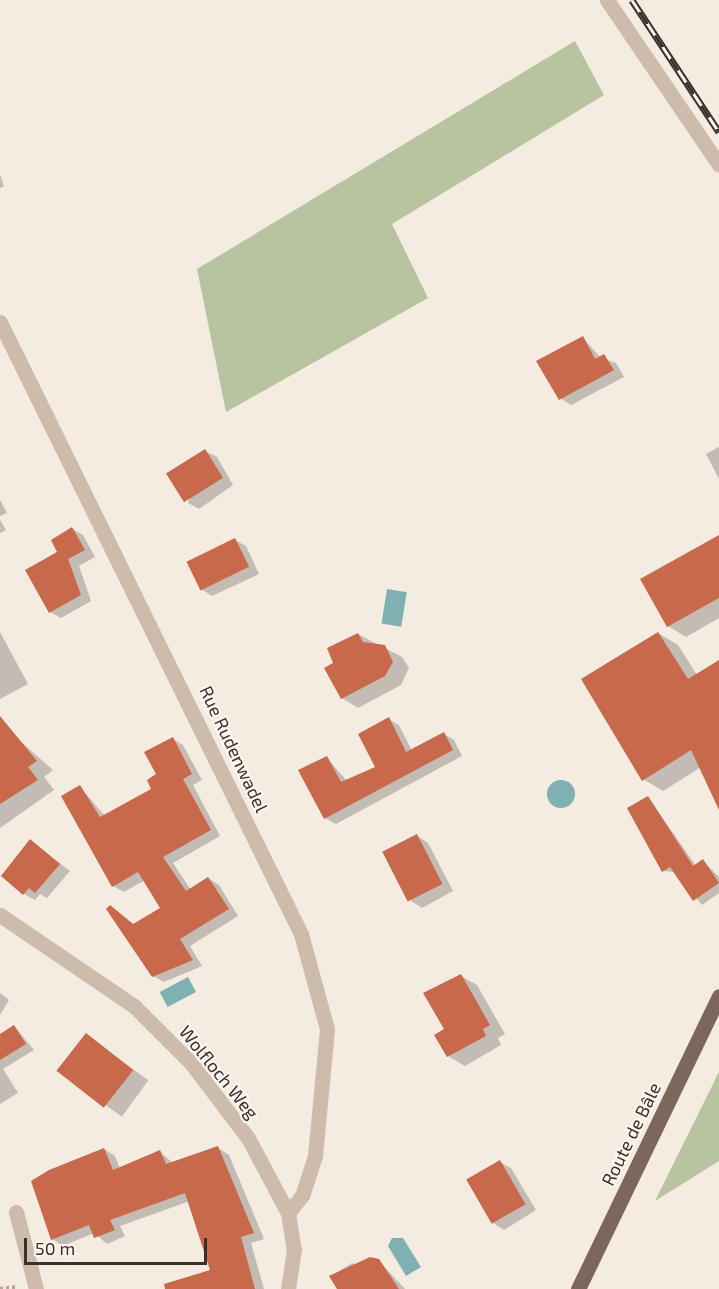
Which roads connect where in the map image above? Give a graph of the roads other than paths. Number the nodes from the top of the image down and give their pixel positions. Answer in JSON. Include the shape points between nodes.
{"nodes":[{"id":1,"x":607,"y":0,"type":"edge"},
{"id":2,"x":719,"y":165,"type":"edge"},
{"id":3,"x":0,"y":322,"type":"edge"},
{"id":4,"x":0,"y":915,"type":"edge"},
{"id":5,"x":719,"y":996,"type":"edge"},
{"id":6,"x":16,"y":1212,"type":"dead end"},
{"id":7,"x":288,"y":1213,"type":"junction"},
{"id":8,"x":36,"y":1289,"type":"edge"},
{"id":9,"x":288,"y":1289,"type":"edge"},
{"id":10,"x":578,"y":1289,"type":"edge"}],
"edges":[{"from":1,"to":2,"type":"street"},
{"from":3,"to":7,"type":"street","name":"Rue Rudenwadel","via":[[301,934],[327,1029],[315,1156],[303,1194]]},
{"from":4,"to":7,"type":"street","name":"Wolfloch Weg","via":[[134,1006],[190,1063],[248,1138]]},
{"from":5,"to":10,"type":"main road","name":"Route de Bâle"},
{"from":6,"to":8,"type":"street"},
{"from":7,"to":9,"type":"street","name":"Wolfloch Weg","via":[[294,1249]]}]}
